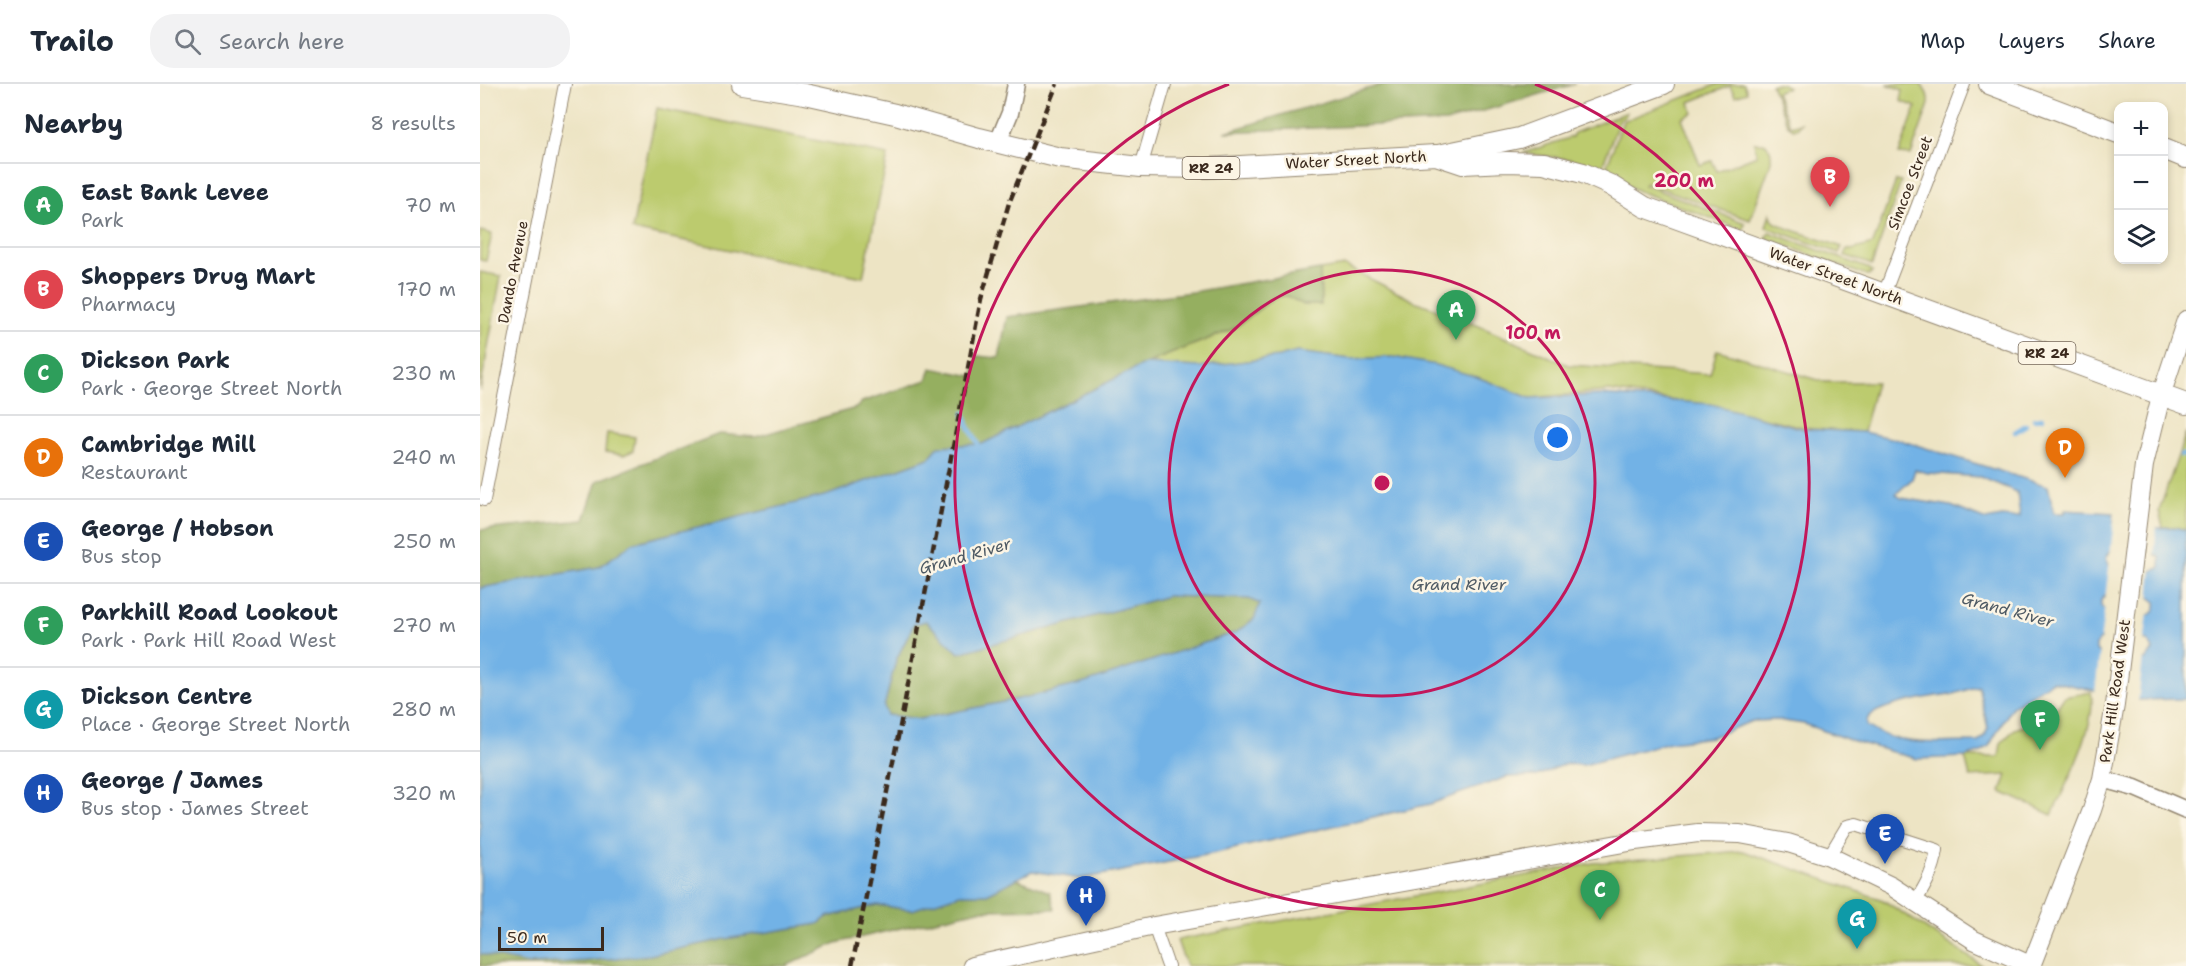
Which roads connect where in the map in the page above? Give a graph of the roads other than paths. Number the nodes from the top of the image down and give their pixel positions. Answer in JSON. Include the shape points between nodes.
{"nodes":[{"id":1,"x":565,"y":84,"type":"edge"},
{"id":2,"x":742,"y":84,"type":"edge"},
{"id":3,"x":1016,"y":84,"type":"edge"},
{"id":4,"x":1165,"y":84,"type":"edge"},
{"id":5,"x":1664,"y":84,"type":"edge"},
{"id":6,"x":1964,"y":84,"type":"edge"},
{"id":7,"x":1989,"y":84,"type":"edge"},
{"id":8,"x":2114,"y":131,"type":"edge"},
{"id":9,"x":998,"y":142,"type":"junction"},
{"id":10,"x":2168,"y":151,"type":"edge"},
{"id":11,"x":1436,"y":155,"type":"junction"},
{"id":12,"x":2186,"y":158,"type":"edge"},
{"id":13,"x":1141,"y":167,"type":"junction"},
{"id":14,"x":1884,"y":294,"type":"junction"},
{"id":15,"x":2186,"y":320,"type":"edge"},
{"id":16,"x":2161,"y":396,"type":"junction"},
{"id":17,"x":2186,"y":404,"type":"edge"},
{"id":18,"x":484,"y":500,"type":"dead end"},
{"id":19,"x":2102,"y":779,"type":"junction"},
{"id":20,"x":2186,"y":810,"type":"edge"},
{"id":21,"x":1829,"y":856,"type":"junction"},
{"id":22,"x":1916,"y":902,"type":"junction"},
{"id":23,"x":1154,"y":926,"type":"junction"},
{"id":24,"x":972,"y":966,"type":"edge"},
{"id":25,"x":1168,"y":966,"type":"edge"},
{"id":26,"x":2031,"y":966,"type":"edge"}],
"edges":[{"from":1,"to":18,"type":"street","name":"Dando Avenue"},
{"from":2,"to":9,"type":"main road","name":"Water Street North","number":"RR 24","via":[[805,94]]},
{"from":3,"to":9,"type":"street","via":[[1011,114]]},
{"from":4,"to":13,"type":"street"},
{"from":5,"to":11,"type":"main road","number":"RR 24","via":[[1519,138]]},
{"from":6,"to":14,"type":"street","name":"Simcoe Street"},
{"from":7,"to":8,"type":"main road"},
{"from":9,"to":13,"type":"main road","name":"Water Street North","number":"RR 24","via":[[1060,158]]},
{"from":10,"to":12,"type":"main road"},
{"from":11,"to":13,"type":"main road","name":"Water Street North","number":"RR 24","via":[[1206,168]]},
{"from":11,"to":14,"type":"main road","name":"Water Street North","number":"RR 24","via":[[1462,164],[1544,163],[1583,173],[1645,207]]},
{"from":14,"to":16,"type":"main road","name":"Water Street North","number":"RR 24"},
{"from":15,"to":16,"type":"main road","name":"Park Hill Road West"},
{"from":16,"to":17,"type":"main road","name":"Water Street North","number":"RR 24"},
{"from":16,"to":19,"type":"main road","name":"Park Hill Road West","via":[[2144,465],[2115,705]]},
{"from":19,"to":20,"type":"street"},
{"from":19,"to":26,"type":"main road","name":"Park Hill Road West"},
{"from":21,"to":22,"type":"main road"},
{"from":21,"to":22,"type":"street","via":[[1847,826],[1856,824],[1937,850],[1929,881]]},
{"from":21,"to":23,"type":"main road","via":[[1740,834],[1698,833]]},
{"from":22,"to":26,"type":"main road","via":[[1974,940]]},
{"from":23,"to":24,"type":"main road"},
{"from":23,"to":25,"type":"street"}]}
